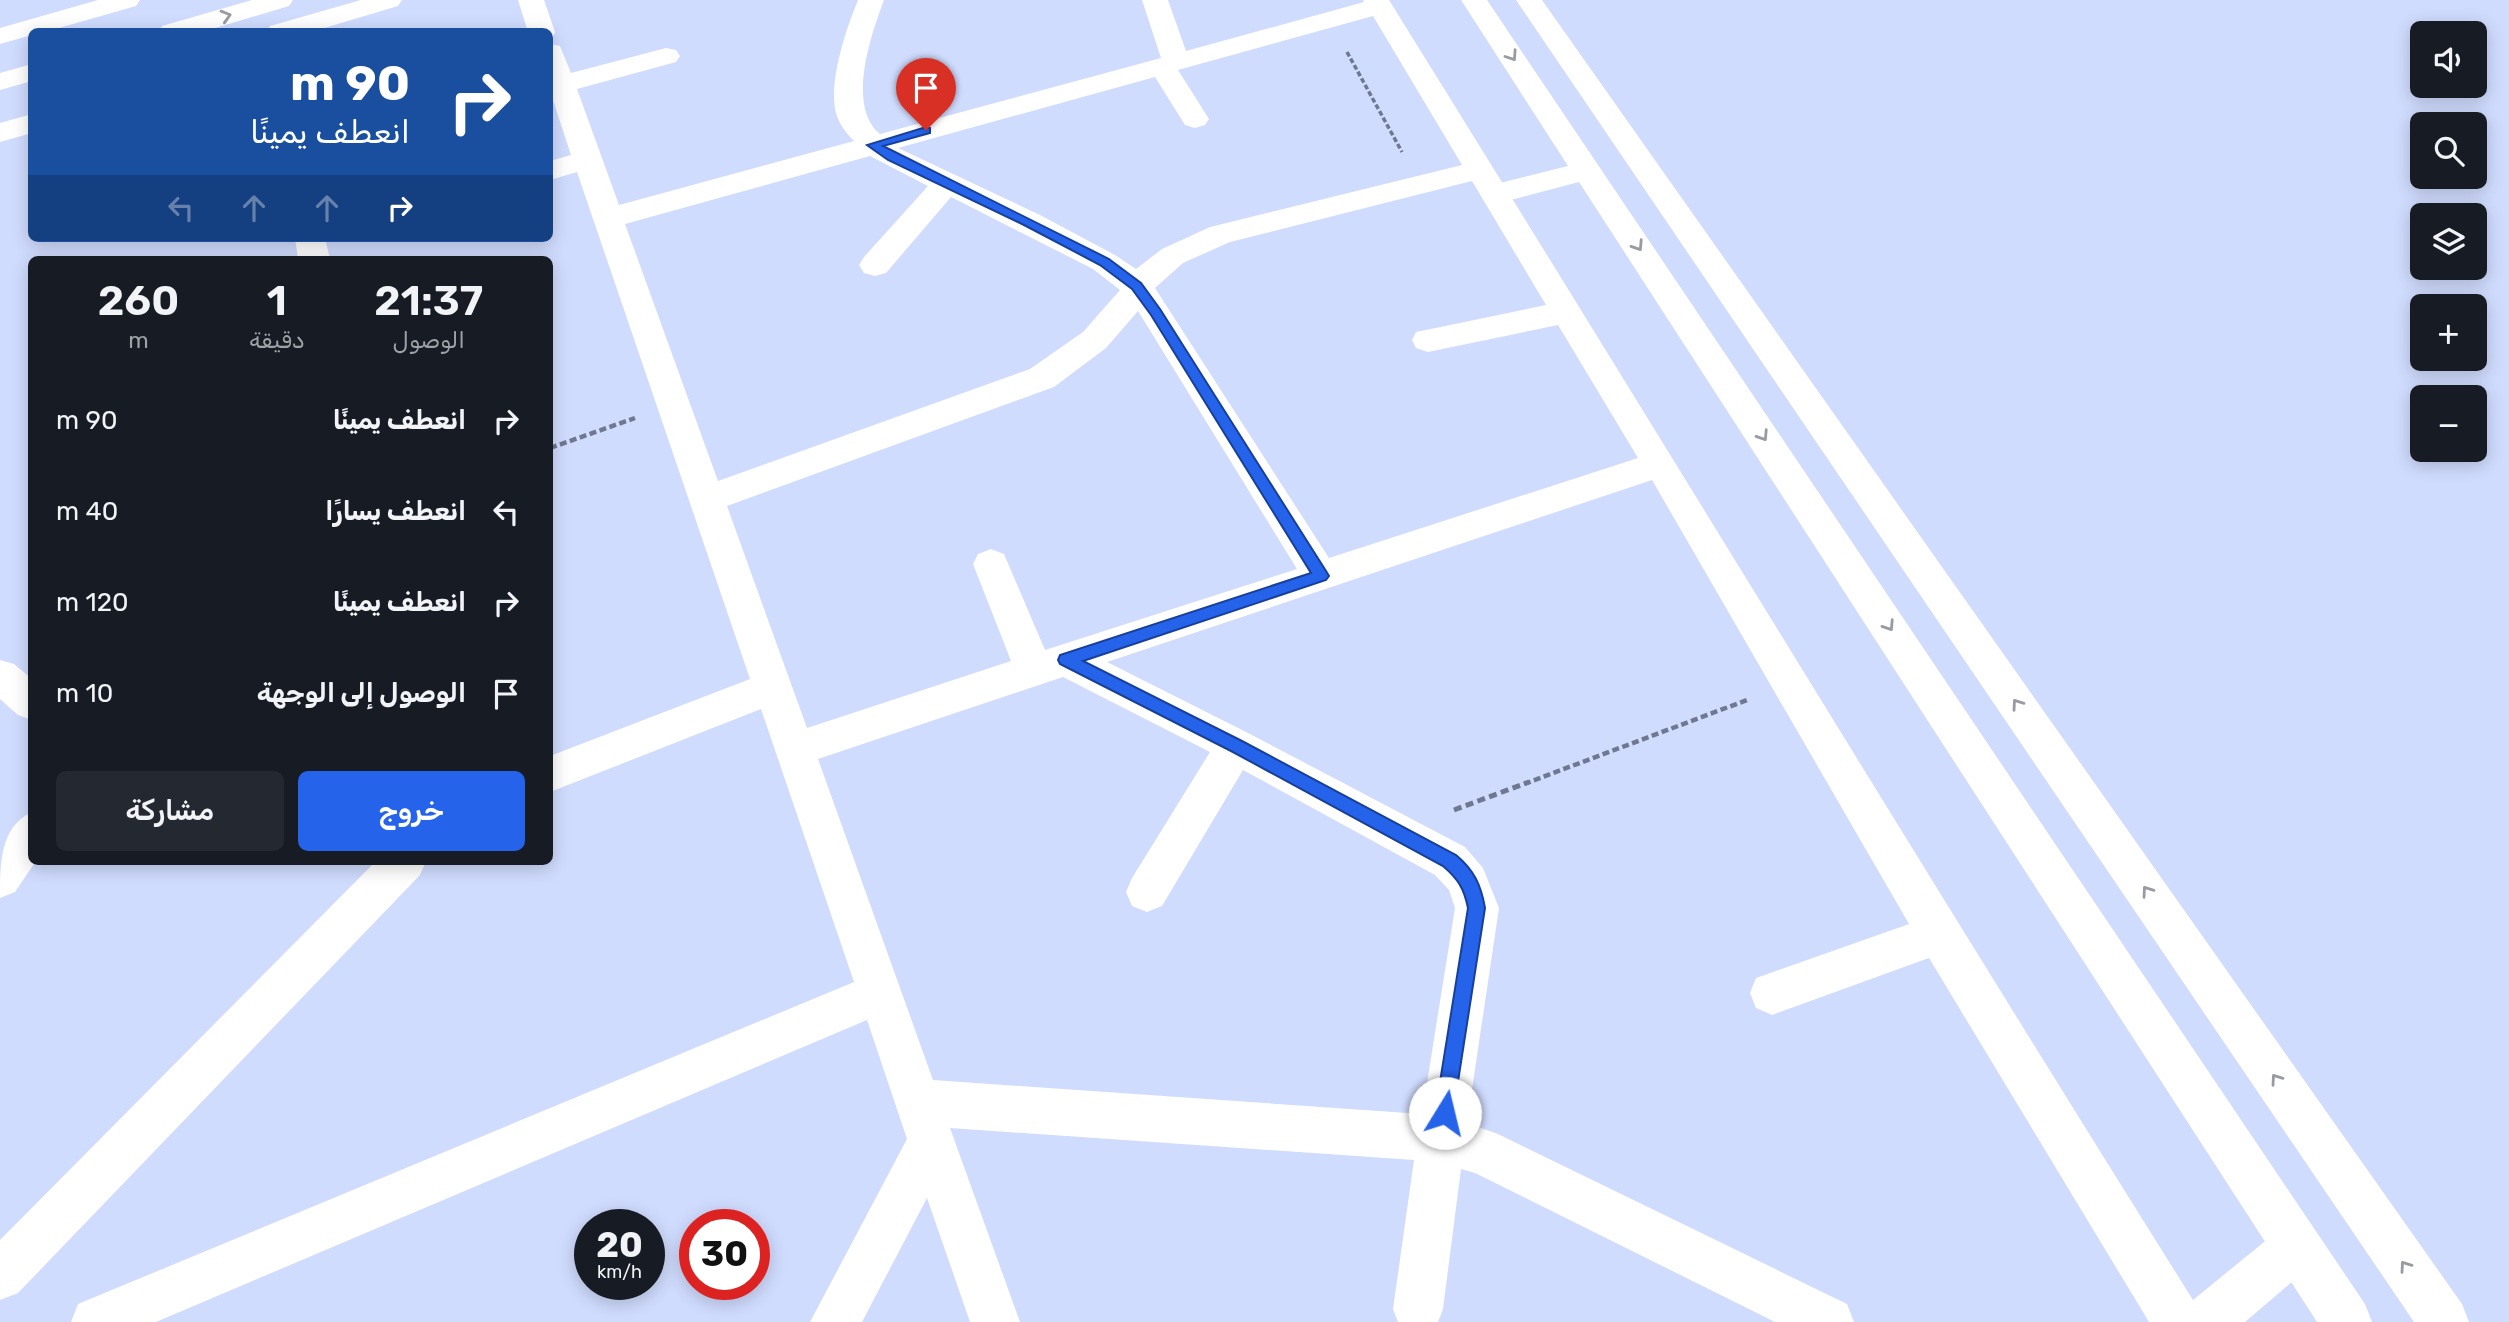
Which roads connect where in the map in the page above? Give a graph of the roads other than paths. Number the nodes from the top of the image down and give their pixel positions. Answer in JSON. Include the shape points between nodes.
{"nodes":[{"id":1,"x":127,"y":0,"type":"edge"},
{"id":2,"x":389,"y":0,"type":"edge"},
{"id":3,"x":531,"y":0,"type":"edge"},
{"id":4,"x":870,"y":0,"type":"edge"},
{"id":5,"x":1154,"y":0,"type":"edge"},
{"id":6,"x":1474,"y":0,"type":"edge"},
{"id":7,"x":1529,"y":0,"type":"edge"},
{"id":8,"x":273,"y":1,"type":"edge"},
{"id":9,"x":1378,"y":3,"type":"edge"},
{"id":10,"x":28,"y":28,"type":"edge"},
{"id":11,"x":28,"y":28,"type":"edge"},
{"id":12,"x":185,"y":28,"type":"edge"},
{"id":13,"x":275,"y":28,"type":"edge"},
{"id":14,"x":294,"y":28,"type":"edge"},
{"id":15,"x":541,"y":28,"type":"edge"},
{"id":16,"x":0,"y":36,"type":"edge"},
{"id":17,"x":666,"y":56,"type":"dead end"},
{"id":18,"x":1169,"y":64,"type":"junction"},
{"id":19,"x":555,"y":68,"type":"edge"},
{"id":20,"x":28,"y":73,"type":"edge"},
{"id":21,"x":0,"y":82,"type":"edge"},
{"id":22,"x":1602,"y":102,"type":"junction"},
{"id":23,"x":28,"y":105,"type":"edge"},
{"id":24,"x":0,"y":114,"type":"edge"},
{"id":25,"x":1551,"y":114,"type":"junction"},
{"id":26,"x":1195,"y":119,"type":"dead end"},
{"id":27,"x":28,"y":125,"type":"edge"},
{"id":28,"x":0,"y":133,"type":"edge"},
{"id":29,"x":873,"y":145,"type":"junction"},
{"id":30,"x":589,"y":159,"type":"junction"},
{"id":31,"x":553,"y":169,"type":"edge"},
{"id":32,"x":1588,"y":170,"type":"junction"},
{"id":33,"x":1488,"y":182,"type":"junction"},
{"id":34,"x":947,"y":183,"type":"junction"},
{"id":35,"x":609,"y":218,"type":"junction"},
{"id":36,"x":875,"y":265,"type":"dead end"},
{"id":37,"x":1137,"y":286,"type":"junction"},
{"id":38,"x":1567,"y":312,"type":"junction"},
{"id":39,"x":1428,"y":340,"type":"dead end"},
{"id":40,"x":1661,"y":464,"type":"junction"},
{"id":41,"x":707,"y":499,"type":"junction"},
{"id":42,"x":991,"y":564,"type":"dead end"},
{"id":43,"x":1321,"y":576,"type":"junction"},
{"id":44,"x":1050,"y":665,"type":"junction"},
{"id":45,"x":0,"y":676,"type":"edge"},
{"id":46,"x":773,"y":687,"type":"junction"},
{"id":47,"x":28,"y":700,"type":"edge"},
{"id":48,"x":1236,"y":746,"type":"junction"},
{"id":49,"x":795,"y":749,"type":"junction"},
{"id":50,"x":553,"y":773,"type":"edge"},
{"id":51,"x":28,"y":837,"type":"edge"},
{"id":52,"x":396,"y":865,"type":"edge"},
{"id":53,"x":0,"y":878,"type":"edge"},
{"id":54,"x":1147,"y":892,"type":"dead end"},
{"id":55,"x":1939,"y":934,"type":"junction"},
{"id":56,"x":879,"y":993,"type":"junction"},
{"id":57,"x":1772,"y":993,"type":"dead end"},
{"id":58,"x":924,"y":1122,"type":"junction"},
{"id":59,"x":1441,"y":1140,"type":"junction"},
{"id":60,"x":2297,"y":1246,"type":"junction"},
{"id":61,"x":0,"y":1275,"type":"edge"},
{"id":62,"x":1418,"y":1309,"type":"dead end"},
{"id":63,"x":96,"y":1322,"type":"edge"},
{"id":64,"x":835,"y":1322,"type":"edge"},
{"id":65,"x":995,"y":1322,"type":"edge"},
{"id":66,"x":1829,"y":1322,"type":"edge"},
{"id":67,"x":2178,"y":1322,"type":"edge"},
{"id":68,"x":2206,"y":1322,"type":"edge"},
{"id":69,"x":2347,"y":1322,"type":"edge"},
{"id":70,"x":2444,"y":1322,"type":"edge"}],
"edges":[{"from":1,"to":10,"type":"main road"},
{"from":2,"to":14,"type":"main road"},
{"from":3,"to":15,"type":"main road"},
{"from":4,"to":29,"type":"main road","via":[[847,88],[847,108],[858,130]]},
{"from":5,"to":18,"type":"main road"},
{"from":6,"to":25,"type":"main road","one_way":true},
{"from":7,"to":22,"type":"main road"},
{"from":12,"to":8,"type":"main road","one_way":true},
{"from":8,"to":13,"type":"main road"},
{"from":9,"to":18,"type":"main road"},
{"from":9,"to":33,"type":"main road"},
{"from":11,"to":16,"type":"main road"},
{"from":17,"to":19,"type":"main road"},
{"from":18,"to":26,"type":"main road"},
{"from":18,"to":29,"type":"main road"},
{"from":19,"to":30,"type":"main road"},
{"from":20,"to":21,"type":"main road"},
{"from":22,"to":25,"type":"main road"},
{"from":70,"to":22,"type":"main road","one_way":true},
{"from":23,"to":24,"type":"main road"},
{"from":25,"to":32,"type":"main road"},
{"from":27,"to":28,"type":"main road"},
{"from":29,"to":34,"type":"main road"},
{"from":29,"to":35,"type":"main road"},
{"from":30,"to":31,"type":"main road"},
{"from":30,"to":35,"type":"main road"},
{"from":32,"to":33,"type":"main road"},
{"from":32,"to":60,"type":"main road","one_way":true},
{"from":33,"to":37,"type":"main road","via":[[1421,185],[1222,234],[1160,264]]},
{"from":33,"to":38,"type":"main road"},
{"from":34,"to":36,"type":"main road"},
{"from":34,"to":37,"type":"main road","via":[[1104,262]]},
{"from":35,"to":41,"type":"main road"},
{"from":37,"to":41,"type":"main road","via":[[1102,334],[1078,356],[1042,378]]},
{"from":37,"to":43,"type":"main road"},
{"from":38,"to":39,"type":"main road"},
{"from":38,"to":40,"type":"main road"},
{"from":40,"to":43,"type":"main road"},
{"from":40,"to":55,"type":"main road"},
{"from":41,"to":46,"type":"main road"},
{"from":42,"to":44,"type":"main road"},
{"from":43,"to":44,"type":"main road"},
{"from":44,"to":48,"type":"main road"},
{"from":44,"to":49,"type":"main road"},
{"from":45,"to":47,"type":"main road"},
{"from":46,"to":49,"type":"main road"},
{"from":46,"to":50,"type":"main road"},
{"from":48,"to":54,"type":"main road"},
{"from":48,"to":59,"type":"main road","via":[[1450,861],[1464,873],[1473,890],[1476,908]]},
{"from":49,"to":56,"type":"main road"},
{"from":51,"to":53,"type":"main road"},
{"from":52,"to":61,"type":"main road"},
{"from":55,"to":57,"type":"main road"},
{"from":55,"to":67,"type":"main road"},
{"from":56,"to":58,"type":"main road"},
{"from":56,"to":63,"type":"main road"},
{"from":58,"to":59,"type":"main road","via":[[1381,1133]]},
{"from":58,"to":64,"type":"main road"},
{"from":58,"to":65,"type":"main road"},
{"from":59,"to":62,"type":"main road"},
{"from":59,"to":66,"type":"main road","via":[[1480,1151]]},
{"from":60,"to":68,"type":"main road"},
{"from":60,"to":69,"type":"main road"}]}
